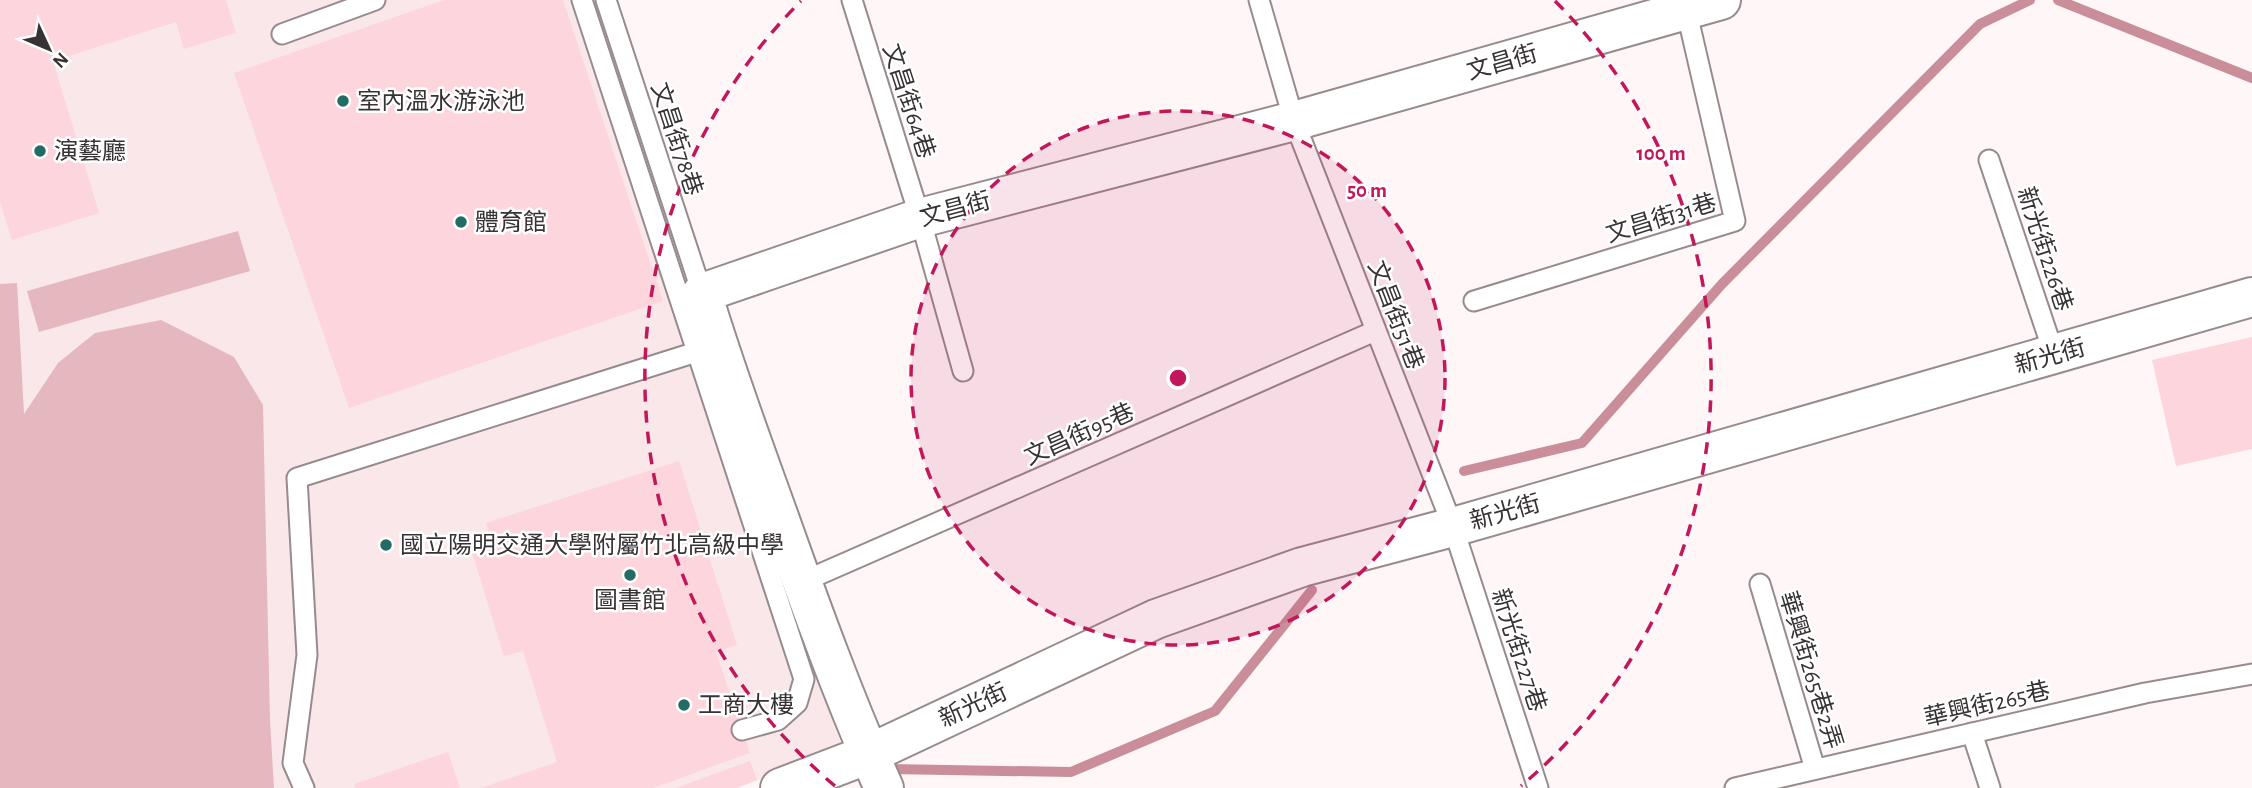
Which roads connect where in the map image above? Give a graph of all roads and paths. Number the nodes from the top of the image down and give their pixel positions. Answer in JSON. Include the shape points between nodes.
{"nodes":[{"id":1,"x":375,"y":0,"type":"edge"},
{"id":2,"x":582,"y":0,"type":"edge"},
{"id":3,"x":606,"y":0,"type":"edge"},
{"id":4,"x":852,"y":0,"type":"edge"},
{"id":5,"x":1259,"y":0,"type":"edge"},
{"id":6,"x":1696,"y":3,"type":"edge"},
{"id":7,"x":282,"y":34,"type":"dead end"},
{"id":8,"x":1294,"y":121,"type":"junction"},
{"id":9,"x":1989,"y":160,"type":"dead end"},
{"id":10,"x":920,"y":218,"type":"junction"},
{"id":11,"x":702,"y":293,"type":"junction"},
{"id":12,"x":2252,"y":297,"type":"edge"},
{"id":13,"x":1474,"y":301,"type":"dead end"},
{"id":14,"x":1375,"y":331,"type":"junction"},
{"id":15,"x":707,"y":349,"type":"junction"},
{"id":16,"x":2054,"y":354,"type":"junction"},
{"id":17,"x":963,"y":371,"type":"dead end"},
{"id":18,"x":1453,"y":527,"type":"junction"},
{"id":19,"x":802,"y":582,"type":"junction"},
{"id":20,"x":1759,"y":584,"type":"dead end"},
{"id":21,"x":2252,"y":674,"type":"edge"},
{"id":22,"x":742,"y":730,"type":"dead end"},
{"id":23,"x":1972,"y":733,"type":"junction"},
{"id":24,"x":869,"y":754,"type":"junction"},
{"id":25,"x":1815,"y":769,"type":"junction"},
{"id":26,"x":304,"y":788,"type":"edge"},
{"id":27,"x":780,"y":788,"type":"edge"},
{"id":28,"x":884,"y":788,"type":"edge"},
{"id":29,"x":1538,"y":788,"type":"edge"},
{"id":30,"x":1735,"y":788,"type":"edge"},
{"id":31,"x":1990,"y":788,"type":"edge"}],
"edges":[{"from":1,"to":7,"type":"lane"},
{"from":2,"to":15,"type":"lane"},
{"from":3,"to":11,"type":"lane","name":"文昌街78巷"},
{"from":4,"to":10,"type":"lane","name":"文昌街64巷"},
{"from":5,"to":8,"type":"lane","name":"文昌街51巷"},
{"from":6,"to":8,"type":"street","name":"文昌街"},
{"from":6,"to":13,"type":"lane","name":"文昌街31巷","via":[[1734,221]]},
{"from":8,"to":10,"type":"street","name":"文昌街"},
{"from":8,"to":14,"type":"lane","name":"文昌街51巷"},
{"from":9,"to":16,"type":"lane","name":"新光街226巷"},
{"from":10,"to":11,"type":"street","name":"文昌街"},
{"from":10,"to":17,"type":"lane","name":"文昌街64巷"},
{"from":11,"to":15,"type":"street"},
{"from":12,"to":16,"type":"street","name":"新光街"},
{"from":14,"to":18,"type":"lane","name":"文昌街51巷"},
{"from":14,"to":19,"type":"lane","name":"文昌街95巷"},
{"from":15,"to":19,"type":"street"},
{"from":15,"to":22,"type":"lane","via":[[804,679],[797,703],[778,720]]},
{"from":15,"to":26,"type":"lane","via":[[297,478],[307,655],[293,763]]},
{"from":16,"to":18,"type":"street","name":"新光街"},
{"from":18,"to":24,"type":"street","name":"新光街","via":[[1302,567],[1156,619]]},
{"from":18,"to":29,"type":"lane","name":"新光街227巷"},
{"from":19,"to":24,"type":"street"},
{"from":20,"to":25,"type":"lane","name":"華興街265巷2弄"},
{"from":21,"to":23,"type":"lane","name":"華興街265巷"},
{"from":23,"to":25,"type":"lane","name":"華興街265巷"},
{"from":23,"to":31,"type":"lane"},
{"from":24,"to":27,"type":"street","name":"新光街"},
{"from":24,"to":28,"type":"street"},
{"from":25,"to":30,"type":"lane","name":"華興街265巷"}]}
